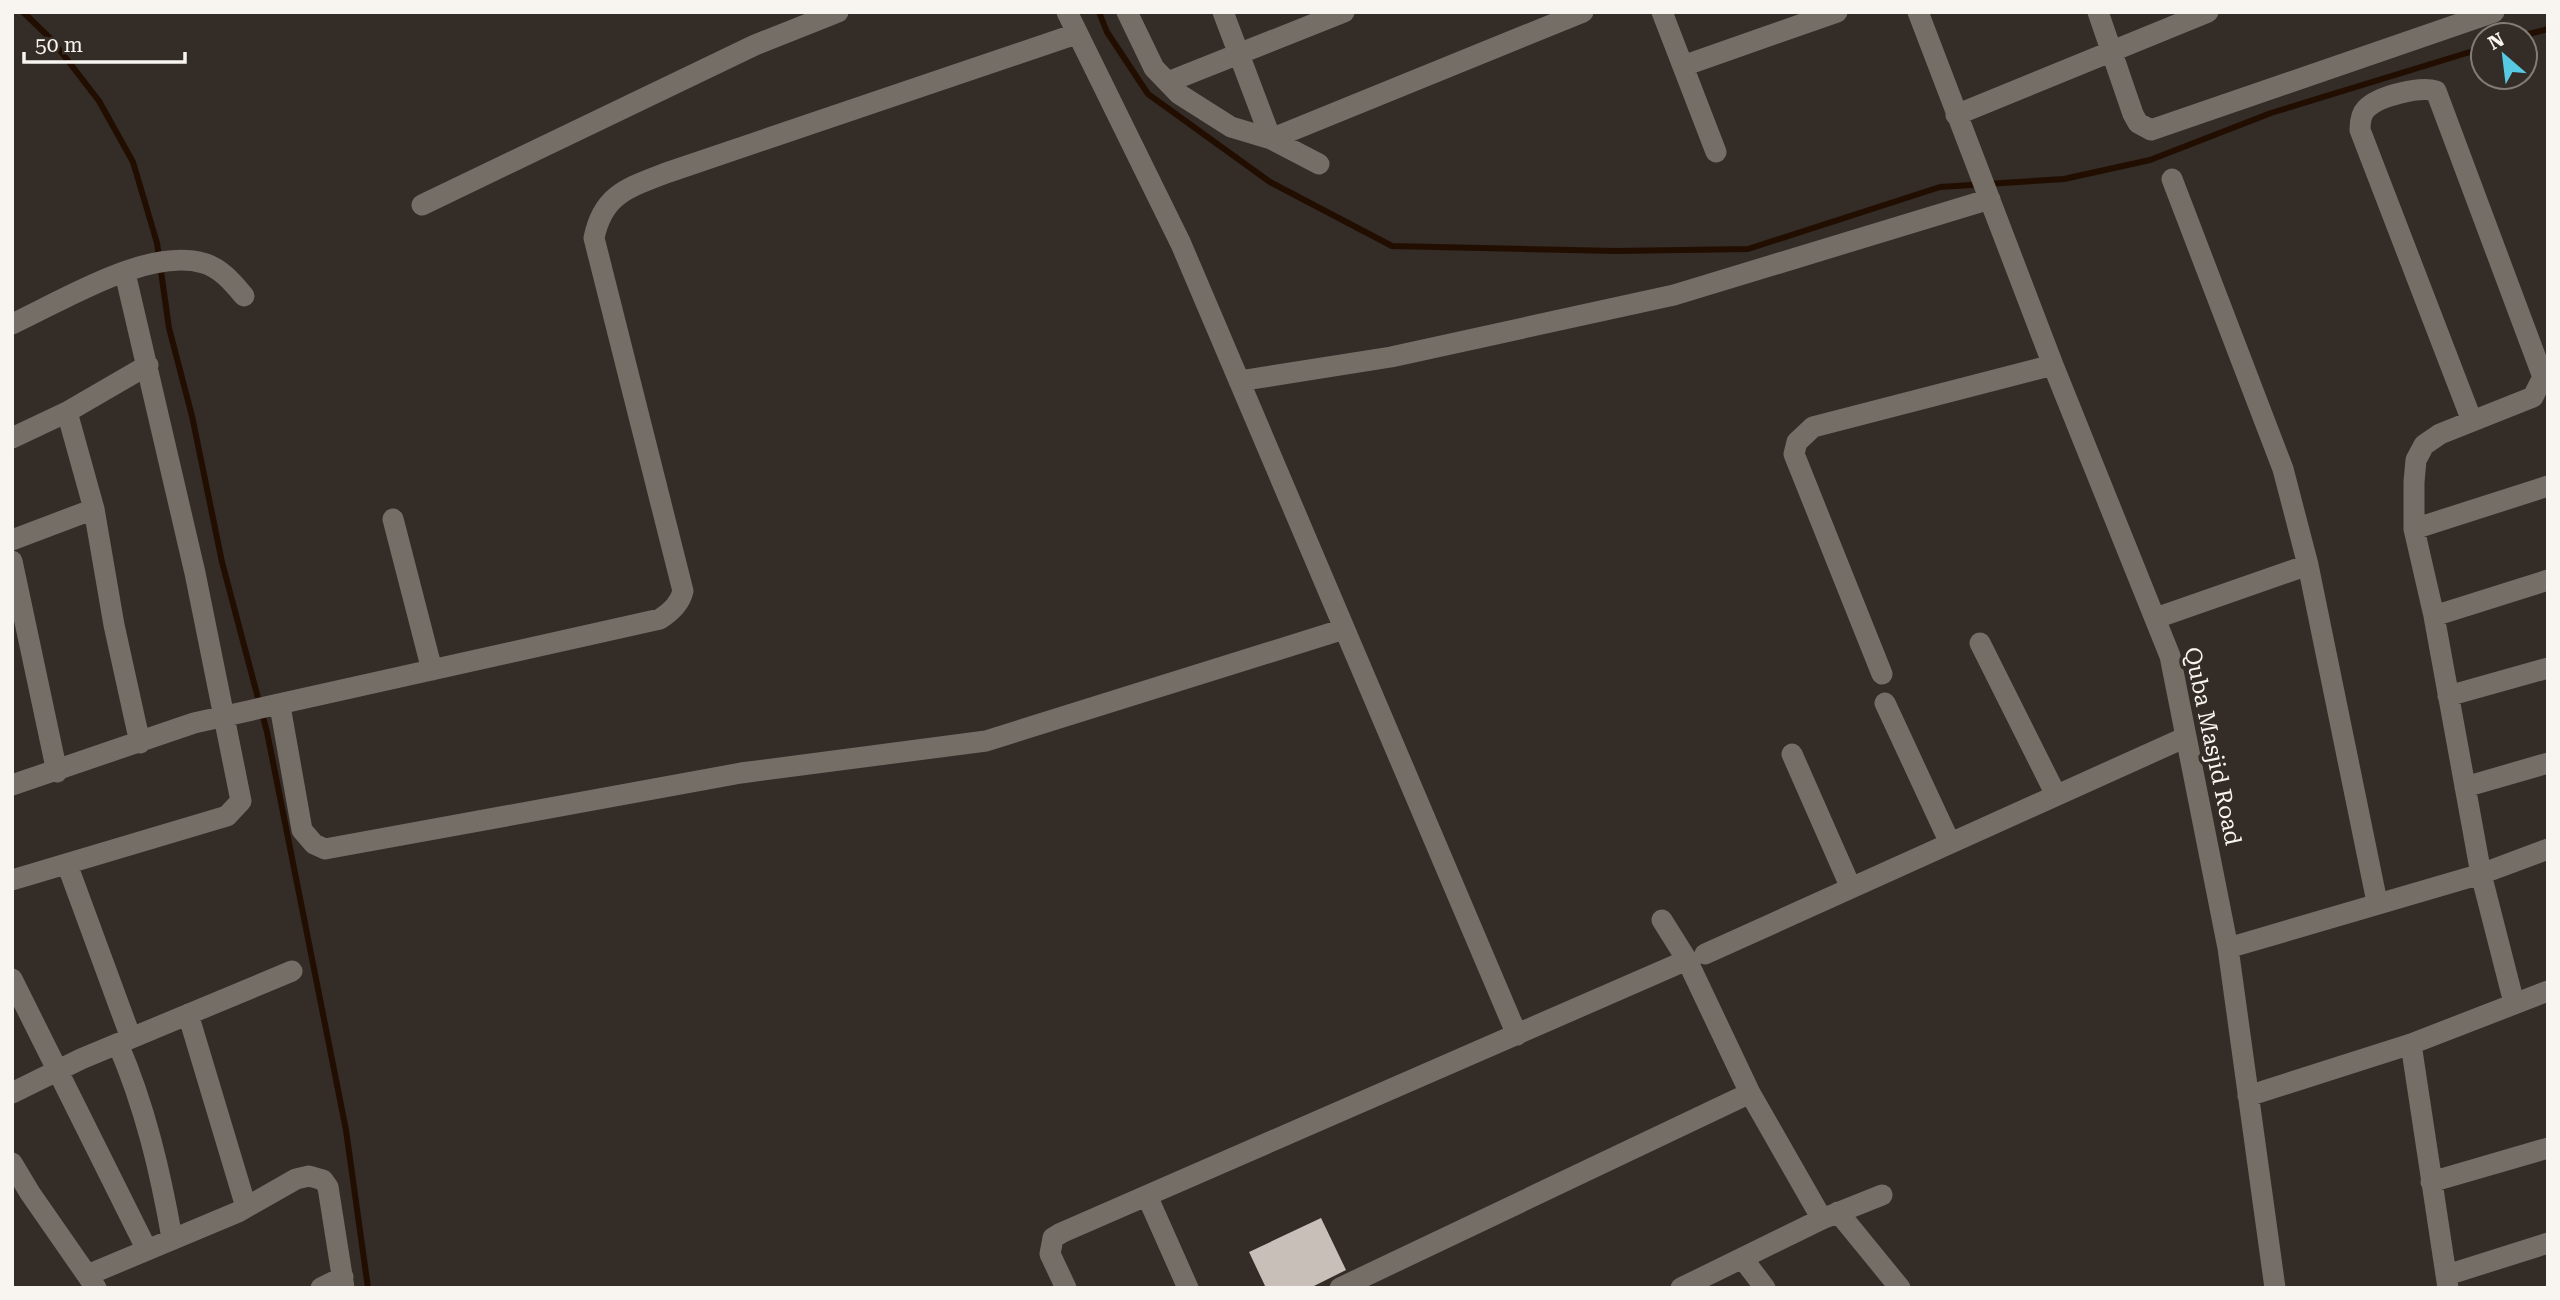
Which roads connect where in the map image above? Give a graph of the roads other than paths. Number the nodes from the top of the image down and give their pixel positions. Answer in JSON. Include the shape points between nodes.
{"nodes":[{"id":1,"x":838,"y":12,"type":"edge"},
{"id":2,"x":1067,"y":12,"type":"edge"},
{"id":3,"x":1127,"y":12,"type":"edge"},
{"id":4,"x":1223,"y":12,"type":"edge"},
{"id":5,"x":1344,"y":12,"type":"edge"},
{"id":6,"x":1583,"y":12,"type":"edge"},
{"id":7,"x":1662,"y":12,"type":"edge"},
{"id":8,"x":1838,"y":12,"type":"edge"},
{"id":9,"x":1918,"y":12,"type":"edge"},
{"id":10,"x":2098,"y":12,"type":"edge"},
{"id":11,"x":2207,"y":12,"type":"edge"},
{"id":12,"x":2494,"y":12,"type":"edge"},
{"id":13,"x":1076,"y":34,"type":"junction"},
{"id":14,"x":2109,"y":53,"type":"junction"},
{"id":15,"x":1240,"y":55,"type":"junction"},
{"id":16,"x":1683,"y":66,"type":"junction"},
{"id":17,"x":1168,"y":82,"type":"junction"},
{"id":18,"x":1956,"y":115,"type":"junction"},
{"id":19,"x":1271,"y":139,"type":"junction"},
{"id":20,"x":1716,"y":152,"type":"dead end"},
{"id":21,"x":1319,"y":164,"type":"dead end"},
{"id":22,"x":2172,"y":179,"type":"dead end"},
{"id":23,"x":1990,"y":199,"type":"junction"},
{"id":24,"x":422,"y":205,"type":"dead end"},
{"id":25,"x":134,"y":270,"type":"junction"},
{"id":26,"x":244,"y":296,"type":"dead end"},
{"id":27,"x":12,"y":324,"type":"edge"},
{"id":28,"x":148,"y":365,"type":"junction"},
{"id":29,"x":2053,"y":365,"type":"junction"},
{"id":30,"x":1239,"y":381,"type":"junction"},
{"id":31,"x":67,"y":412,"type":"junction"},
{"id":32,"x":2472,"y":421,"type":"junction"},
{"id":33,"x":12,"y":438,"type":"edge"},
{"id":34,"x":2548,"y":486,"type":"edge"},
{"id":35,"x":94,"y":509,"type":"junction"},
{"id":36,"x":393,"y":519,"type":"dead end"},
{"id":37,"x":2414,"y":529,"type":"junction"},
{"id":38,"x":12,"y":540,"type":"edge"},
{"id":39,"x":12,"y":561,"type":"edge"},
{"id":40,"x":2308,"y":565,"type":"junction"},
{"id":41,"x":2548,"y":580,"type":"edge"},
{"id":42,"x":2434,"y":616,"type":"junction"},
{"id":43,"x":2156,"y":618,"type":"junction"},
{"id":44,"x":1344,"y":629,"type":"junction"},
{"id":45,"x":1980,"y":643,"type":"dead end"},
{"id":46,"x":2548,"y":668,"type":"edge"},
{"id":47,"x":432,"y":670,"type":"junction"},
{"id":48,"x":1882,"y":674,"type":"dead end"},
{"id":49,"x":2448,"y":696,"type":"junction"},
{"id":50,"x":1885,"y":703,"type":"dead end"},
{"id":51,"x":277,"y":706,"type":"junction"},
{"id":52,"x":233,"y":716,"type":"junction"},
{"id":53,"x":2186,"y":737,"type":"junction"},
{"id":54,"x":140,"y":743,"type":"junction"},
{"id":55,"x":1792,"y":754,"type":"dead end"},
{"id":56,"x":2548,"y":763,"type":"edge"},
{"id":57,"x":57,"y":772,"type":"junction"},
{"id":58,"x":12,"y":785,"type":"edge"},
{"id":59,"x":2465,"y":788,"type":"junction"},
{"id":60,"x":2056,"y":795,"type":"junction"},
{"id":61,"x":1950,"y":843,"type":"junction"},
{"id":62,"x":2548,"y":849,"type":"edge"},
{"id":63,"x":67,"y":864,"type":"junction"},
{"id":64,"x":2481,"y":874,"type":"junction"},
{"id":65,"x":12,"y":880,"type":"edge"},
{"id":66,"x":1851,"y":888,"type":"junction"},
{"id":67,"x":2378,"y":902,"type":"junction"},
{"id":68,"x":1662,"y":920,"type":"dead end"},
{"id":69,"x":2228,"y":948,"type":"junction"},
{"id":70,"x":1696,"y":957,"type":"junction"},
{"id":71,"x":292,"y":971,"type":"dead end"},
{"id":72,"x":12,"y":979,"type":"edge"},
{"id":73,"x":2548,"y":991,"type":"edge"},
{"id":74,"x":2514,"y":1003,"type":"junction"},
{"id":75,"x":188,"y":1014,"type":"junction"},
{"id":76,"x":1517,"y":1035,"type":"junction"},
{"id":77,"x":124,"y":1041,"type":"junction"},
{"id":78,"x":2411,"y":1044,"type":"junction"},
{"id":79,"x":58,"y":1071,"type":"junction"},
{"id":80,"x":12,"y":1093,"type":"edge"},
{"id":81,"x":1750,"y":1093,"type":"junction"},
{"id":82,"x":2248,"y":1096,"type":"junction"},
{"id":83,"x":2548,"y":1148,"type":"edge"},
{"id":84,"x":12,"y":1163,"type":"edge"},
{"id":85,"x":2431,"y":1182,"type":"junction"},
{"id":86,"x":1882,"y":1195,"type":"dead end"},
{"id":87,"x":1148,"y":1198,"type":"junction"},
{"id":88,"x":246,"y":1207,"type":"junction"},
{"id":89,"x":1830,"y":1216,"type":"junction"},
{"id":90,"x":172,"y":1238,"type":"junction"},
{"id":91,"x":2548,"y":1243,"type":"edge"},
{"id":92,"x":146,"y":1248,"type":"junction"},
{"id":93,"x":1743,"y":1259,"type":"junction"},
{"id":94,"x":93,"y":1281,"type":"edge"},
{"id":95,"x":344,"y":1282,"type":"edge"},
{"id":96,"x":2448,"y":1282,"type":"edge"},
{"id":97,"x":321,"y":1288,"type":"edge"},
{"id":98,"x":1066,"y":1288,"type":"edge"},
{"id":99,"x":1188,"y":1288,"type":"edge"},
{"id":100,"x":1340,"y":1288,"type":"edge"},
{"id":101,"x":1681,"y":1288,"type":"edge"},
{"id":102,"x":1765,"y":1288,"type":"edge"},
{"id":103,"x":1900,"y":1288,"type":"edge"},
{"id":104,"x":2275,"y":1288,"type":"edge"}],
"edges":[{"from":1,"to":24,"type":"street","via":[[755,46]]},
{"from":2,"to":13,"type":"street"},
{"from":3,"to":17,"type":"street","via":[[1154,68]]},
{"from":4,"to":15,"type":"street"},
{"from":5,"to":15,"type":"street"},
{"from":6,"to":19,"type":"street"},
{"from":7,"to":16,"type":"street"},
{"from":8,"to":16,"type":"street"},
{"from":9,"to":18,"type":"street","name":"Quba Masjid Road"},
{"from":10,"to":14,"type":"street"},
{"from":11,"to":14,"type":"street"},
{"from":12,"to":14,"type":"street","via":[[2151,130],[2133,114]]},
{"from":13,"to":30,"type":"street","via":[[1181,244]]},
{"from":13,"to":47,"type":"street","via":[[666,173],[629,187],[609,201],[598,218],[594,238],[683,591],[681,598],[660,619]]},
{"from":14,"to":18,"type":"street"},
{"from":15,"to":17,"type":"street"},
{"from":15,"to":19,"type":"street"},
{"from":16,"to":20,"type":"street"},
{"from":17,"to":19,"type":"street","via":[[1231,127]]},
{"from":18,"to":23,"type":"street","name":"Quba Masjid Road"},
{"from":19,"to":21,"type":"street"},
{"from":22,"to":40,"type":"street","via":[[2283,469]]},
{"from":23,"to":29,"type":"street","name":"Quba Masjid Road"},
{"from":23,"to":30,"type":"street","via":[[1674,295],[1391,358]]},
{"from":25,"to":26,"type":"street","via":[[178,258],[205,263],[225,274]]},
{"from":25,"to":27,"type":"street"},
{"from":25,"to":28,"type":"street"},
{"from":28,"to":31,"type":"street"},
{"from":28,"to":52,"type":"street"},
{"from":29,"to":43,"type":"street","name":"Quba Masjid Road"},
{"from":29,"to":48,"type":"street","via":[[1813,427],[1797,442],[1794,454]]},
{"from":30,"to":44,"type":"street"},
{"from":31,"to":33,"type":"street"},
{"from":31,"to":35,"type":"street"},
{"from":32,"to":32,"type":"street","via":[[2360,130],[2365,110],[2372,104],[2416,88],[2436,91],[2543,377],[2533,397]]},
{"from":32,"to":37,"type":"street","via":[[2440,434],[2419,452]]},
{"from":34,"to":37,"type":"street"},
{"from":35,"to":38,"type":"street"},
{"from":35,"to":54,"type":"street"},
{"from":36,"to":47,"type":"street"},
{"from":37,"to":42,"type":"street"},
{"from":39,"to":57,"type":"street"},
{"from":40,"to":43,"type":"street"},
{"from":40,"to":67,"type":"street"},
{"from":41,"to":42,"type":"street"},
{"from":42,"to":49,"type":"street"},
{"from":43,"to":53,"type":"street","name":"Quba Masjid Road"},
{"from":44,"to":51,"type":"street","via":[[986,741],[741,773],[325,849],[314,845],[302,830]]},
{"from":44,"to":76,"type":"street"},
{"from":45,"to":60,"type":"street"},
{"from":46,"to":49,"type":"street"},
{"from":47,"to":51,"type":"street"},
{"from":49,"to":59,"type":"street"},
{"from":50,"to":61,"type":"street"},
{"from":51,"to":52,"type":"street"},
{"from":52,"to":54,"type":"street","via":[[194,723]]},
{"from":52,"to":63,"type":"street","via":[[241,796],[234,811]]},
{"from":53,"to":60,"type":"street"},
{"from":53,"to":69,"type":"street","name":"Quba Masjid Road"},
{"from":54,"to":57,"type":"street"},
{"from":55,"to":66,"type":"street"},
{"from":56,"to":59,"type":"street"},
{"from":57,"to":58,"type":"street"},
{"from":59,"to":64,"type":"street"},
{"from":60,"to":61,"type":"street"},
{"from":61,"to":66,"type":"street"},
{"from":62,"to":64,"type":"street"},
{"from":63,"to":65,"type":"street"},
{"from":63,"to":77,"type":"street"},
{"from":64,"to":67,"type":"street"},
{"from":64,"to":74,"type":"street"},
{"from":66,"to":70,"type":"street"},
{"from":67,"to":69,"type":"street"},
{"from":68,"to":70,"type":"street"},
{"from":69,"to":82,"type":"street","name":"Quba Masjid Road"},
{"from":70,"to":76,"type":"street"},
{"from":70,"to":81,"type":"street"},
{"from":71,"to":75,"type":"street"},
{"from":72,"to":79,"type":"street"},
{"from":73,"to":74,"type":"street"},
{"from":74,"to":78,"type":"street"},
{"from":75,"to":77,"type":"street"},
{"from":75,"to":88,"type":"street"},
{"from":76,"to":87,"type":"street"},
{"from":77,"to":79,"type":"street"},
{"from":77,"to":90,"type":"street","via":[[157,1156]]},
{"from":78,"to":82,"type":"street"},
{"from":78,"to":85,"type":"street"},
{"from":79,"to":80,"type":"street"},
{"from":79,"to":92,"type":"street"},
{"from":81,"to":89,"type":"street"},
{"from":81,"to":100,"type":"street"},
{"from":82,"to":104,"type":"street","name":"Quba Masjid Road"},
{"from":83,"to":85,"type":"street"},
{"from":84,"to":94,"type":"street"},
{"from":85,"to":96,"type":"street"},
{"from":86,"to":89,"type":"street"},
{"from":87,"to":98,"type":"street","via":[[1053,1238],[1050,1254]]},
{"from":87,"to":99,"type":"street"},
{"from":88,"to":90,"type":"street"},
{"from":88,"to":95,"type":"street","via":[[296,1179],[323,1180]]},
{"from":89,"to":93,"type":"street"},
{"from":89,"to":103,"type":"street"},
{"from":90,"to":92,"type":"street"},
{"from":91,"to":96,"type":"street"},
{"from":92,"to":94,"type":"street"},
{"from":93,"to":101,"type":"street"},
{"from":93,"to":102,"type":"street"},
{"from":95,"to":97,"type":"street"}]}
